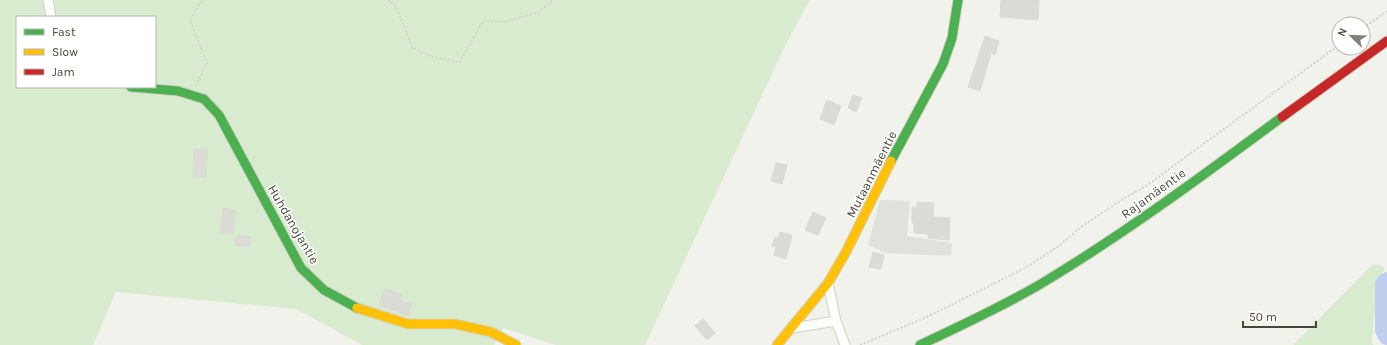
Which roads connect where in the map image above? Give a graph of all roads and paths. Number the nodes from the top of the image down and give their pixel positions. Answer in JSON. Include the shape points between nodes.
{"nodes":[{"id":1,"x":48,"y":0,"type":"edge"},
{"id":2,"x":202,"y":0,"type":"edge"},
{"id":3,"x":388,"y":0,"type":"edge"},
{"id":4,"x":553,"y":0,"type":"edge"},
{"id":5,"x":958,"y":0,"type":"edge"},
{"id":6,"x":1387,"y":11,"type":"edge"},
{"id":7,"x":51,"y":16,"type":"edge"},
{"id":8,"x":1371,"y":22,"type":"edge"},
{"id":9,"x":1387,"y":41,"type":"edge"},
{"id":10,"x":1331,"y":51,"type":"edge"},
{"id":11,"x":143,"y":88,"type":"edge"},
{"id":12,"x":192,"y":95,"type":"junction"},
{"id":13,"x":828,"y":283,"type":"junction"},
{"id":14,"x":836,"y":321,"type":"junction"},
{"id":15,"x":792,"y":328,"type":"junction"},
{"id":16,"x":516,"y":345,"type":"edge"},
{"id":17,"x":777,"y":345,"type":"edge"},
{"id":18,"x":845,"y":345,"type":"edge"},
{"id":19,"x":860,"y":345,"type":"edge"},
{"id":20,"x":920,"y":345,"type":"edge"}],
"edges":[{"from":1,"to":7,"type":"street"},
{"from":2,"to":12,"type":"path","via":[[190,20],[207,63]]},
{"from":3,"to":4,"type":"path","via":[[396,6],[412,47],[432,56],[460,62],[483,21],[505,22],[539,12]]},
{"from":5,"to":13,"type":"street","name":"Mutaanmäentie","via":[[952,38],[943,64]]},
{"from":6,"to":8,"type":"path"},
{"from":9,"to":20,"type":"street","name":"Rajamäentie","via":[[1089,254],[979,317]]},
{"from":10,"to":19,"type":"path","via":[[1146,186],[1081,227],[1059,246],[1025,268],[927,317]]},
{"from":11,"to":12,"type":"street","name":"Huhdanojantie"},
{"from":12,"to":16,"type":"street","name":"Huhdanojantie","via":[[204,99],[219,115],[301,268],[324,290],[351,306],[408,324],[455,324],[491,332]]},
{"from":13,"to":14,"type":"street"},
{"from":13,"to":15,"type":"street","name":"Mutaanmäentie"},
{"from":14,"to":15,"type":"street"},
{"from":14,"to":18,"type":"street"},
{"from":15,"to":17,"type":"street","name":"Mutaanmäentie"}]}
